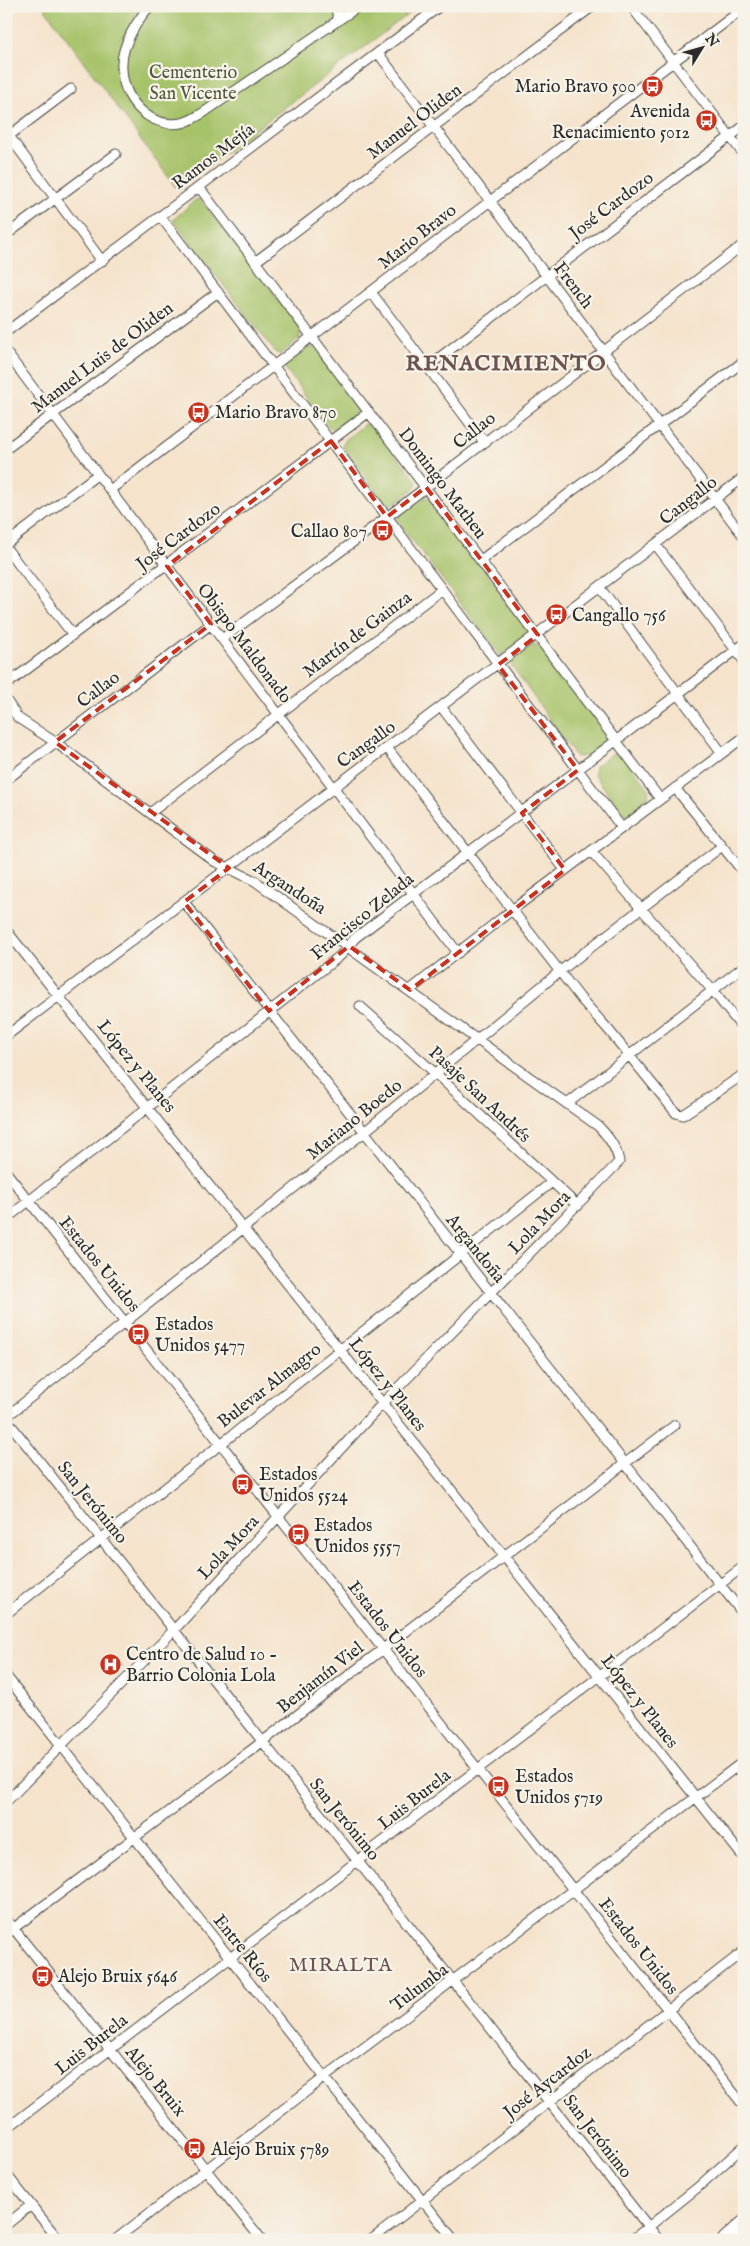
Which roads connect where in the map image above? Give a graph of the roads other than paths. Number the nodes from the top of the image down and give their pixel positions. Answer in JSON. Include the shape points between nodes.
{"nodes":[{"id":1,"x":150,"y":6,"type":"edge"},
{"id":2,"x":336,"y":6,"type":"edge"},
{"id":3,"x":359,"y":6,"type":"edge"},
{"id":4,"x":440,"y":6,"type":"edge"},
{"id":5,"x":593,"y":6,"type":"edge"},
{"id":6,"x":631,"y":6,"type":"edge"},
{"id":7,"x":744,"y":8,"type":"edge"},
{"id":8,"x":338,"y":21,"type":"junction"},
{"id":9,"x":378,"y":53,"type":"junction"},
{"id":10,"x":674,"y":62,"type":"junction"},
{"id":11,"x":71,"y":90,"type":"dead end"},
{"id":12,"x":744,"y":126,"type":"edge"},
{"id":13,"x":434,"y":127,"type":"junction"},
{"id":14,"x":730,"y":136,"type":"junction"},
{"id":15,"x":8,"y":137,"type":"edge"},
{"id":16,"x":116,"y":154,"type":"dead end"},
{"id":17,"x":744,"y":155,"type":"edge"},
{"id":18,"x":198,"y":187,"type":"junction"},
{"id":19,"x":55,"y":199,"type":"junction"},
{"id":20,"x":490,"y":200,"type":"junction"},
{"id":21,"x":161,"y":217,"type":"junction"},
{"id":22,"x":6,"y":235,"type":"edge"},
{"id":23,"x":744,"y":244,"type":"edge"},
{"id":24,"x":102,"y":261,"type":"junction"},
{"id":25,"x":255,"y":262,"type":"junction"},
{"id":26,"x":546,"y":274,"type":"junction"},
{"id":27,"x":218,"y":292,"type":"junction"},
{"id":28,"x":371,"y":292,"type":"junction"},
{"id":29,"x":6,"y":332,"type":"edge"},
{"id":30,"x":312,"y":336,"type":"junction"},
{"id":31,"x":602,"y":350,"type":"junction"},
{"id":32,"x":6,"y":352,"type":"edge"},
{"id":33,"x":744,"y":361,"type":"edge"},
{"id":34,"x":274,"y":366,"type":"junction"},
{"id":35,"x":427,"y":367,"type":"junction"},
{"id":36,"x":369,"y":412,"type":"junction"},
{"id":37,"x":53,"y":414,"type":"junction"},
{"id":38,"x":658,"y":426,"type":"junction"},
{"id":39,"x":331,"y":441,"type":"junction"},
{"id":40,"x":484,"y":442,"type":"junction"},
{"id":41,"x":6,"y":449,"type":"edge"},
{"id":42,"x":98,"y":474,"type":"junction"},
{"id":43,"x":744,"y":477,"type":"edge"},
{"id":44,"x":426,"y":487,"type":"junction"},
{"id":45,"x":110,"y":490,"type":"junction"},
{"id":46,"x":714,"y":499,"type":"junction"},
{"id":47,"x":387,"y":517,"type":"junction"},
{"id":48,"x":744,"y":538,"type":"edge"},
{"id":49,"x":6,"y":544,"type":"edge"},
{"id":50,"x":656,"y":545,"type":"junction"},
{"id":51,"x":6,"y":548,"type":"edge"},
{"id":52,"x":481,"y":560,"type":"junction"},
{"id":53,"x":167,"y":566,"type":"junction"},
{"id":54,"x":600,"y":588,"type":"junction"},
{"id":55,"x":441,"y":590,"type":"junction"},
{"id":56,"x":211,"y":624,"type":"junction"},
{"id":57,"x":73,"y":635,"type":"junction"},
{"id":58,"x":538,"y":635,"type":"junction"},
{"id":59,"x":222,"y":639,"type":"junction"},
{"id":60,"x":744,"y":644,"type":"edge"},
{"id":61,"x":736,"y":650,"type":"junction"},
{"id":62,"x":744,"y":661,"type":"edge"},
{"id":63,"x":498,"y":665,"type":"junction"},
{"id":64,"x":6,"y":685,"type":"edge"},
{"id":65,"x":679,"y":694,"type":"junction"},
{"id":66,"x":6,"y":700,"type":"edge"},
{"id":67,"x":442,"y":708,"type":"junction"},
{"id":68,"x":6,"y":709,"type":"edge"},
{"id":69,"x":278,"y":713,"type":"junction"},
{"id":70,"x":18,"y":718,"type":"junction"},
{"id":71,"x":744,"y":737,"type":"edge"},
{"id":72,"x":617,"y":741,"type":"junction"},
{"id":73,"x":55,"y":742,"type":"junction"},
{"id":74,"x":388,"y":749,"type":"junction"},
{"id":75,"x":722,"y":753,"type":"junction"},
{"id":76,"x":578,"y":770,"type":"junction"},
{"id":77,"x":6,"y":780,"type":"edge"},
{"id":78,"x":334,"y":788,"type":"junction"},
{"id":79,"x":675,"y":788,"type":"junction"},
{"id":80,"x":660,"y":799,"type":"junction"},
{"id":81,"x":150,"y":813,"type":"junction"},
{"id":82,"x":522,"y":813,"type":"junction"},
{"id":83,"x":622,"y":828,"type":"junction"},
{"id":84,"x":722,"y":846,"type":"junction"},
{"id":85,"x":591,"y":851,"type":"junction"},
{"id":86,"x":468,"y":852,"type":"junction"},
{"id":87,"x":229,"y":868,"type":"junction"},
{"id":88,"x":565,"y":870,"type":"junction"},
{"id":89,"x":744,"y":873,"type":"edge"},
{"id":90,"x":413,"y":894,"type":"junction"},
{"id":91,"x":184,"y":902,"type":"junction"},
{"id":92,"x":641,"y":907,"type":"junction"},
{"id":93,"x":512,"y":910,"type":"junction"},
{"id":94,"x":6,"y":930,"type":"edge"},
{"id":95,"x":349,"y":946,"type":"junction"},
{"id":96,"x":458,"y":953,"type":"junction"},
{"id":97,"x":744,"y":966,"type":"edge"},
{"id":98,"x":559,"y":972,"type":"junction"},
{"id":99,"x":410,"y":990,"type":"junction"},
{"id":100,"x":713,"y":991,"type":"junction"},
{"id":101,"x":59,"y":996,"type":"junction"},
{"id":102,"x":360,"y":1006,"type":"dead end"},
{"id":103,"x":269,"y":1011,"type":"junction"},
{"id":104,"x":744,"y":1030,"type":"edge"},
{"id":105,"x":6,"y":1036,"type":"edge"},
{"id":106,"x":477,"y":1040,"type":"junction"},
{"id":107,"x":629,"y":1055,"type":"junction"},
{"id":108,"x":436,"y":1074,"type":"junction"},
{"id":109,"x":744,"y":1074,"type":"edge"},
{"id":110,"x":567,"y":1104,"type":"junction"},
{"id":111,"x":149,"y":1107,"type":"junction"},
{"id":112,"x":363,"y":1133,"type":"junction"},
{"id":113,"x":619,"y":1162,"type":"joint"},
{"id":114,"x":6,"y":1172,"type":"edge"},
{"id":115,"x":552,"y":1182,"type":"junction"},
{"id":116,"x":29,"y":1201,"type":"junction"},
{"id":117,"x":578,"y":1206,"type":"junction"},
{"id":118,"x":6,"y":1219,"type":"edge"},
{"id":119,"x":244,"y":1228,"type":"junction"},
{"id":120,"x":460,"y":1254,"type":"junction"},
{"id":121,"x":492,"y":1294,"type":"junction"},
{"id":122,"x":126,"y":1322,"type":"junction"},
{"id":123,"x":340,"y":1350,"type":"junction"},
{"id":124,"x":382,"y":1404,"type":"junction"},
{"id":125,"x":6,"y":1418,"type":"edge"},
{"id":126,"x":675,"y":1425,"type":"dead end"},
{"id":127,"x":221,"y":1444,"type":"junction"},
{"id":128,"x":625,"y":1463,"type":"junction"},
{"id":129,"x":279,"y":1516,"type":"junction"},
{"id":130,"x":101,"y":1538,"type":"junction"},
{"id":131,"x":505,"y":1557,"type":"junction"},
{"id":132,"x":744,"y":1566,"type":"edge"},
{"id":133,"x":719,"y":1585,"type":"junction"},
{"id":134,"x":6,"y":1614,"type":"edge"},
{"id":135,"x":744,"y":1615,"type":"edge"},
{"id":136,"x":174,"y":1630,"type":"junction"},
{"id":137,"x":383,"y":1648,"type":"junction"},
{"id":138,"x":6,"y":1676,"type":"edge"},
{"id":139,"x":600,"y":1677,"type":"junction"},
{"id":140,"x":262,"y":1742,"type":"junction"},
{"id":141,"x":62,"y":1747,"type":"junction"},
{"id":142,"x":744,"y":1761,"type":"edge"},
{"id":143,"x":479,"y":1770,"type":"junction"},
{"id":144,"x":695,"y":1797,"type":"junction"},
{"id":145,"x":6,"y":1802,"type":"edge"},
{"id":146,"x":134,"y":1838,"type":"junction"},
{"id":147,"x":744,"y":1858,"type":"edge"},
{"id":148,"x":359,"y":1862,"type":"junction"},
{"id":149,"x":573,"y":1889,"type":"junction"},
{"id":150,"x":6,"y":1918,"type":"edge"},
{"id":151,"x":10,"y":1931,"type":"edge"},
{"id":152,"x":744,"y":1951,"type":"edge"},
{"id":153,"x":230,"y":1957,"type":"junction"},
{"id":154,"x":454,"y":1982,"type":"junction"},
{"id":155,"x":668,"y":2009,"type":"junction"},
{"id":156,"x":110,"y":2049,"type":"junction"},
{"id":157,"x":326,"y":2077,"type":"junction"},
{"id":158,"x":549,"y":2101,"type":"junction"},
{"id":159,"x":744,"y":2106,"type":"edge"},
{"id":160,"x":6,"y":2129,"type":"edge"},
{"id":161,"x":744,"y":2146,"type":"edge"},
{"id":162,"x":206,"y":2170,"type":"junction"},
{"id":163,"x":6,"y":2174,"type":"edge"},
{"id":164,"x":422,"y":2200,"type":"junction"},
{"id":165,"x":31,"y":2205,"type":"junction"},
{"id":166,"x":744,"y":2224,"type":"edge"},
{"id":167,"x":6,"y":2225,"type":"edge"},
{"id":168,"x":649,"y":2227,"type":"junction"},
{"id":169,"x":59,"y":2240,"type":"edge"},
{"id":170,"x":115,"y":2240,"type":"edge"},
{"id":171,"x":262,"y":2240,"type":"edge"},
{"id":172,"x":371,"y":2240,"type":"edge"},
{"id":173,"x":454,"y":2240,"type":"edge"},
{"id":174,"x":632,"y":2240,"type":"edge"},
{"id":175,"x":659,"y":2240,"type":"edge"},
{"id":176,"x":726,"y":2240,"type":"edge"}],
"edges":[{"from":1,"to":8,"type":"street","via":[[125,50],[123,80],[143,114],[172,124],[189,121],[203,113]]},
{"from":2,"to":8,"type":"street"},
{"from":3,"to":8,"type":"street"},
{"from":4,"to":9,"type":"street","name":"Ramos Mejía"},
{"from":5,"to":13,"type":"street","name":"Manuel Oliden"},
{"from":6,"to":10,"type":"street"},
{"from":7,"to":10,"type":"street","name":"Mario Bravo"},
{"from":9,"to":13,"type":"street","name":"French"},
{"from":9,"to":18,"type":"street","name":"Ramos Mejía"},
{"from":10,"to":14,"type":"street"},
{"from":10,"to":20,"type":"street","name":"Mario Bravo"},
{"from":11,"to":15,"type":"street"},
{"from":12,"to":14,"type":"street","name":"José Cardozo"},
{"from":13,"to":20,"type":"street","name":"French"},
{"from":13,"to":25,"type":"street","name":"Manuel Oliden"},
{"from":14,"to":17,"type":"street"},
{"from":14,"to":26,"type":"street","name":"José Cardozo"},
{"from":15,"to":19,"type":"street"},
{"from":16,"to":19,"type":"street"},
{"from":18,"to":21,"type":"street","name":"Ramos Mejía"},
{"from":18,"to":25,"type":"street","name":"Domingo Matheu"},
{"from":19,"to":22,"type":"street"},
{"from":19,"to":24,"type":"street"},
{"from":20,"to":26,"type":"street","name":"French"},
{"from":20,"to":28,"type":"street","name":"Mario Bravo"},
{"from":21,"to":24,"type":"street","name":"Ramos Mejía"},
{"from":21,"to":27,"type":"street"},
{"from":23,"to":31,"type":"street","name":"Callao"},
{"from":24,"to":29,"type":"street","name":"Ramos Mejía"},
{"from":25,"to":30,"type":"street","name":"Domingo Matheu"},
{"from":26,"to":31,"type":"street","name":"French"},
{"from":26,"to":35,"type":"street","name":"José Cardozo"},
{"from":27,"to":34,"type":"street"},
{"from":27,"to":37,"type":"street","name":"Manuel Luis de Oliden"},
{"from":28,"to":30,"type":"street","name":"Mario Bravo"},
{"from":28,"to":35,"type":"street"},
{"from":30,"to":34,"type":"street","name":"Mario Bravo"},
{"from":30,"to":36,"type":"street","name":"Domingo Matheu"},
{"from":31,"to":38,"type":"street","name":"French"},
{"from":31,"to":40,"type":"street","name":"Callao"},
{"from":32,"to":37,"type":"street","name":"Obispo Maldonado"},
{"from":33,"to":38,"type":"street"},
{"from":34,"to":39,"type":"street"},
{"from":34,"to":45,"type":"street","name":"Mario Bravo"},
{"from":35,"to":40,"type":"street"},
{"from":36,"to":39,"type":"street","name":"José Cardozo"},
{"from":36,"to":44,"type":"street","name":"Domingo Matheu"},
{"from":37,"to":41,"type":"street","name":"Manuel Luis de Oliden"},
{"from":37,"to":42,"type":"street","name":"Obispo Maldonado"},
{"from":38,"to":46,"type":"street","name":"French"},
{"from":38,"to":52,"type":"street"},
{"from":39,"to":47,"type":"street"},
{"from":39,"to":53,"type":"street","name":"José Cardozo"},
{"from":40,"to":44,"type":"street","name":"Callao"},
{"from":42,"to":45,"type":"street","name":"Obispo Maldonado"},
{"from":42,"to":49,"type":"street"},
{"from":43,"to":46,"type":"street","name":"Cangallo"},
{"from":44,"to":47,"type":"street","name":"Callao"},
{"from":44,"to":52,"type":"street","name":"Domingo Matheu"},
{"from":45,"to":53,"type":"street","name":"Obispo Maldonado"},
{"from":46,"to":48,"type":"street","name":"French"},
{"from":46,"to":50,"type":"street","name":"Cangallo"},
{"from":47,"to":55,"type":"street"},
{"from":47,"to":59,"type":"street","name":"Callao"},
{"from":50,"to":54,"type":"street","name":"Cangallo"},
{"from":50,"to":61,"type":"street"},
{"from":51,"to":57,"type":"street"},
{"from":52,"to":58,"type":"street","name":"Domingo Matheu"},
{"from":53,"to":56,"type":"street","name":"Obispo Maldonado"},
{"from":53,"to":57,"type":"street","name":"José Cardozo"},
{"from":54,"to":58,"type":"street","name":"Cangallo"},
{"from":54,"to":65,"type":"street"},
{"from":55,"to":63,"type":"street"},
{"from":55,"to":69,"type":"street","name":"Martín de Gainza"},
{"from":56,"to":59,"type":"street","name":"Obispo Maldonado"},
{"from":56,"to":73,"type":"street","name":"Callao"},
{"from":57,"to":64,"type":"street","name":"José Cardozo"},
{"from":58,"to":63,"type":"street","name":"Cangallo"},
{"from":58,"to":72,"type":"street","name":"Domingo Matheu"},
{"from":59,"to":69,"type":"street","name":"Obispo Maldonado"},
{"from":60,"to":61,"type":"street","name":"Francisco Zelada"},
{"from":61,"to":62,"type":"street"},
{"from":61,"to":65,"type":"street","name":"Francisco Zelada"},
{"from":63,"to":67,"type":"street","name":"Cangallo"},
{"from":63,"to":76,"type":"street"},
{"from":65,"to":72,"type":"street","name":"Francisco Zelada"},
{"from":65,"to":75,"type":"street"},
{"from":66,"to":70,"type":"street","name":"Argandoña"},
{"from":67,"to":74,"type":"street","name":"Cangallo"},
{"from":67,"to":82,"type":"street"},
{"from":68,"to":70,"type":"street"},
{"from":69,"to":78,"type":"street","name":"Obispo Maldonado"},
{"from":69,"to":81,"type":"street","name":"Martín de Gainza"},
{"from":70,"to":73,"type":"street","name":"Argandoña"},
{"from":71,"to":75,"type":"street"},
{"from":72,"to":76,"type":"street","name":"Francisco Zelada"},
{"from":72,"to":80,"type":"street","name":"Domingo Matheu"},
{"from":73,"to":77,"type":"street","name":"Callao"},
{"from":73,"to":81,"type":"street","name":"Argandoña"},
{"from":74,"to":78,"type":"street","name":"Cangallo"},
{"from":74,"to":86,"type":"street"},
{"from":75,"to":79,"type":"street"},
{"from":76,"to":82,"type":"street","name":"Francisco Zelada"},
{"from":76,"to":83,"type":"street"},
{"from":78,"to":87,"type":"street","name":"Cangallo"},
{"from":78,"to":90,"type":"street","name":"Obispo Maldonado"},
{"from":79,"to":80,"type":"street"},
{"from":79,"to":84,"type":"street"},
{"from":80,"to":83,"type":"street"},
{"from":81,"to":87,"type":"street","name":"Argandoña","via":[[214,861]]},
{"from":82,"to":86,"type":"street","name":"Francisco Zelada"},
{"from":82,"to":88,"type":"street"},
{"from":83,"to":85,"type":"street"},
{"from":84,"to":89,"type":"street"},
{"from":84,"to":92,"type":"street","name":"Mariano Boedo"},
{"from":85,"to":88,"type":"street"},
{"from":85,"to":92,"type":"street"},
{"from":86,"to":90,"type":"street","name":"Francisco Zelada"},
{"from":86,"to":93,"type":"street"},
{"from":87,"to":91,"type":"street","name":"Cangallo"},
{"from":87,"to":95,"type":"street","name":"Argandoña","via":[[255,881]]},
{"from":88,"to":93,"type":"street"},
{"from":90,"to":95,"type":"street","name":"Francisco Zelada"},
{"from":90,"to":96,"type":"street","name":"Obispo Maldonado"},
{"from":91,"to":101,"type":"street","name":"Cangallo"},
{"from":91,"to":103,"type":"street","name":"Argandoña"},
{"from":92,"to":98,"type":"street","name":"Mariano Boedo"},
{"from":92,"to":100,"type":"street"},
{"from":93,"to":96,"type":"street"},
{"from":93,"to":98,"type":"street"},
{"from":94,"to":101,"type":"street","name":"López y Planes"},
{"from":95,"to":99,"type":"street","name":"Argandoña"},
{"from":95,"to":103,"type":"street","name":"Francisco Zelada"},
{"from":96,"to":99,"type":"street"},
{"from":97,"to":100,"type":"street"},
{"from":98,"to":106,"type":"street","name":"Mariano Boedo"},
{"from":98,"to":107,"type":"street"},
{"from":99,"to":106,"type":"street","name":"Argandoña"},
{"from":100,"to":104,"type":"street"},
{"from":100,"to":107,"type":"street"},
{"from":101,"to":105,"type":"street","name":"Cangallo"},
{"from":101,"to":111,"type":"street","name":"López y Planes"},
{"from":102,"to":108,"type":"street","name":"Pasaje San Andrés"},
{"from":103,"to":111,"type":"street","name":"Francisco Zelada"},
{"from":103,"to":112,"type":"street","name":"Argandoña"},
{"from":106,"to":108,"type":"street","name":"Mariano Boedo"},
{"from":106,"to":110,"type":"street","name":"Argandoña"},
{"from":107,"to":109,"type":"street","via":[[679,1115]]},
{"from":107,"to":110,"type":"street"},
{"from":108,"to":112,"type":"street","name":"Mariano Boedo"},
{"from":108,"to":115,"type":"street","name":"Pasaje San Andrés"},
{"from":110,"to":113,"type":"street","name":"Argandoña","via":[[608,1136]]},
{"from":111,"to":116,"type":"street","name":"Francisco Zelada"},
{"from":111,"to":119,"type":"street","name":"López y Planes"},
{"from":112,"to":119,"type":"street","name":"Mariano Boedo"},
{"from":112,"to":120,"type":"street","name":"Argandoña"},
{"from":113,"to":117,"type":"street","name":"Lola Mora"},
{"from":114,"to":116,"type":"street","name":"Estados Unidos"},
{"from":115,"to":117,"type":"street","name":"Pasaje San Andrés"},
{"from":115,"to":120,"type":"street","name":"Bulevar Almagro"},
{"from":116,"to":118,"type":"street","name":"Francisco Zelada"},
{"from":116,"to":122,"type":"street","name":"Estados Unidos"},
{"from":117,"to":121,"type":"street","name":"Lola Mora"},
{"from":119,"to":122,"type":"street","name":"Mariano Boedo"},
{"from":119,"to":123,"type":"street","name":"López y Planes"},
{"from":120,"to":121,"type":"street","name":"Argandoña"},
{"from":120,"to":123,"type":"street","name":"Bulevar Almagro"},
{"from":121,"to":124,"type":"street","name":"Lola Mora"},
{"from":121,"to":128,"type":"street","name":"Argandoña"},
{"from":122,"to":125,"type":"street","name":"Mariano Boedo"},
{"from":122,"to":127,"type":"street","name":"Estados Unidos"},
{"from":123,"to":124,"type":"street","name":"López y Planes"},
{"from":123,"to":127,"type":"street","name":"Bulevar Almagro"},
{"from":124,"to":129,"type":"street","name":"Lola Mora"},
{"from":124,"to":131,"type":"street","name":"López y Planes"},
{"from":125,"to":130,"type":"street","name":"San Jerónimo"},
{"from":126,"to":128,"type":"street","name":"Benjamín Viel"},
{"from":127,"to":129,"type":"street","name":"Estados Unidos"},
{"from":127,"to":130,"type":"street","name":"Bulevar Almagro"},
{"from":128,"to":131,"type":"street","name":"Benjamín Viel"},
{"from":128,"to":133,"type":"street","name":"Argandoña"},
{"from":129,"to":136,"type":"street","name":"Lola Mora"},
{"from":129,"to":137,"type":"street","name":"Estados Unidos"},
{"from":130,"to":134,"type":"street","name":"Bulevar Almagro"},
{"from":130,"to":136,"type":"street","name":"San Jerónimo"},
{"from":131,"to":137,"type":"street","name":"Benjamín Viel"},
{"from":131,"to":139,"type":"street","name":"López y Planes"},
{"from":132,"to":133,"type":"street","name":"Luis Burela"},
{"from":133,"to":135,"type":"street","name":"Argandoña"},
{"from":133,"to":139,"type":"street","name":"Luis Burela"},
{"from":136,"to":140,"type":"street","name":"San Jerónimo"},
{"from":136,"to":141,"type":"street","name":"Lola Mora"},
{"from":137,"to":140,"type":"street","name":"Benjamín Viel"},
{"from":137,"to":143,"type":"street","name":"Estados Unidos"},
{"from":138,"to":141,"type":"street","name":"Entre Ríos"},
{"from":139,"to":143,"type":"street","name":"Luis Burela"},
{"from":139,"to":144,"type":"street","name":"López y Planes"},
{"from":140,"to":146,"type":"street","name":"Benjamín Viel"},
{"from":140,"to":148,"type":"street","name":"San Jerónimo"},
{"from":141,"to":145,"type":"street","name":"Lola Mora"},
{"from":141,"to":146,"type":"street","name":"Entre Ríos"},
{"from":142,"to":144,"type":"street","name":"Tulumba"},
{"from":143,"to":148,"type":"street","name":"Luis Burela"},
{"from":143,"to":149,"type":"street","name":"Estados Unidos"},
{"from":144,"to":147,"type":"street","name":"López y Planes"},
{"from":144,"to":149,"type":"street","name":"Tulumba"},
{"from":146,"to":151,"type":"street","name":"Benjamín Viel"},
{"from":146,"to":153,"type":"street","name":"Entre Ríos"},
{"from":148,"to":153,"type":"street","name":"Luis Burela"},
{"from":148,"to":154,"type":"street","name":"San Jerónimo"},
{"from":149,"to":154,"type":"street","name":"Tulumba"},
{"from":149,"to":155,"type":"street","name":"Estados Unidos"},
{"from":150,"to":151,"type":"street","name":"Alejo Bruix"},
{"from":151,"to":156,"type":"street","name":"Alejo Bruix"},
{"from":152,"to":155,"type":"street","name":"José Aycardoz"},
{"from":153,"to":156,"type":"street","name":"Luis Burela"},
{"from":153,"to":157,"type":"street","name":"Entre Ríos"},
{"from":154,"to":157,"type":"street","name":"Tulumba"},
{"from":154,"to":158,"type":"street","name":"San Jerónimo"},
{"from":155,"to":158,"type":"street","name":"José Aycardoz"},
{"from":155,"to":159,"type":"street","name":"Estados Unidos"},
{"from":156,"to":160,"type":"street","name":"Luis Burela"},
{"from":156,"to":162,"type":"street","name":"Alejo Bruix"},
{"from":157,"to":162,"type":"street","name":"Tulumba"},
{"from":157,"to":164,"type":"street","name":"Entre Ríos"},
{"from":158,"to":164,"type":"street","name":"José Aycardoz"},
{"from":158,"to":168,"type":"street","name":"San Jerónimo"},
{"from":161,"to":168,"type":"street"},
{"from":162,"to":170,"type":"street","name":"Tulumba"},
{"from":162,"to":171,"type":"street","name":"Alejo Bruix"},
{"from":163,"to":165,"type":"street"},
{"from":164,"to":172,"type":"street","name":"José Aycardoz"},
{"from":164,"to":173,"type":"street","name":"Entre Ríos"},
{"from":165,"to":167,"type":"street"},
{"from":165,"to":169,"type":"street"},
{"from":166,"to":176,"type":"highway"},
{"from":168,"to":174,"type":"street"},
{"from":168,"to":175,"type":"street","name":"San Jerónimo"}]}
